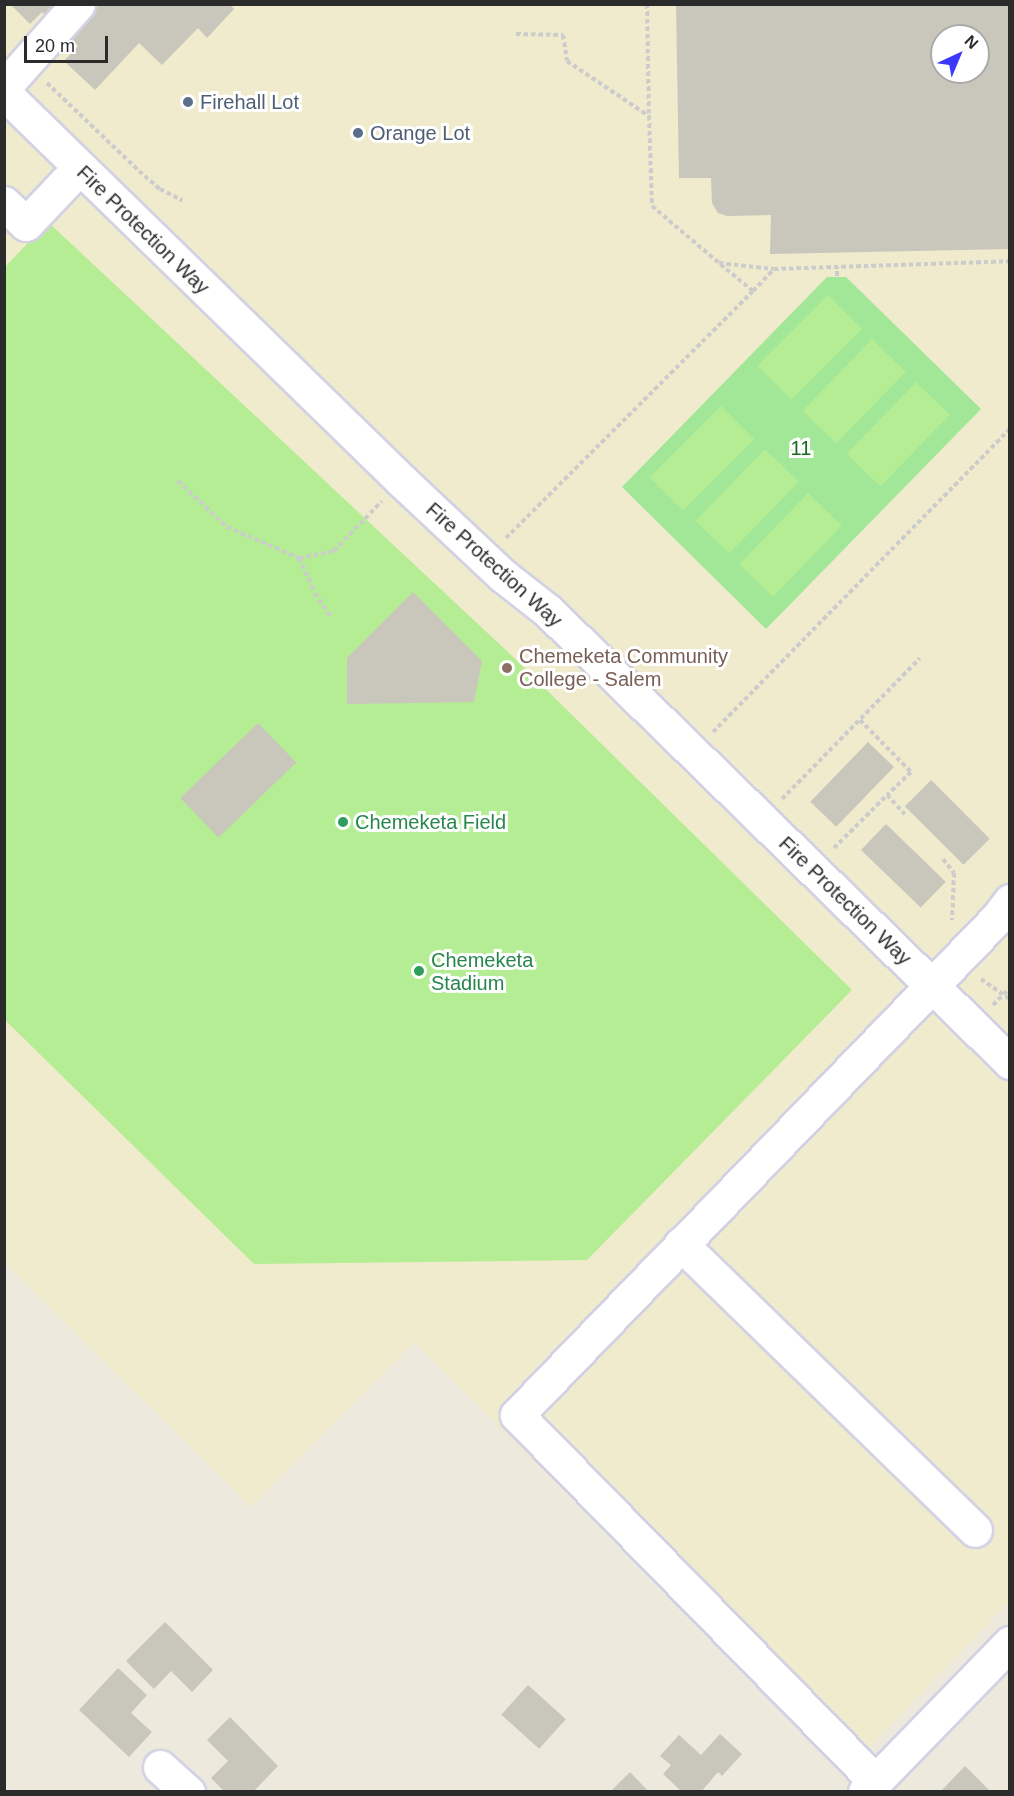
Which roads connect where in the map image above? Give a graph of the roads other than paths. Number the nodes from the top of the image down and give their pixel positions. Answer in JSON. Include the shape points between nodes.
{"nodes":[{"id":1,"x":78,"y":4,"type":"edge"},
{"id":2,"x":15,"y":75,"type":"edge"},
{"id":3,"x":4,"y":93,"type":"edge"},
{"id":4,"x":79,"y":168,"type":"junction"},
{"id":5,"x":4,"y":203,"type":"edge"},
{"id":6,"x":1010,"y":901,"type":"edge"},
{"id":7,"x":931,"y":984,"type":"junction"},
{"id":8,"x":1010,"y":1062,"type":"edge"},
{"id":9,"x":681,"y":1244,"type":"junction"},
{"id":10,"x":975,"y":1530,"type":"dead end"},
{"id":11,"x":1010,"y":1643,"type":"edge"},
{"id":12,"x":160,"y":1767,"type":"dead end"},
{"id":13,"x":870,"y":1786,"type":"edge"},
{"id":14,"x":188,"y":1791,"type":"edge"}],
"edges":[{"from":1,"to":2,"type":"street"},
{"from":3,"to":4,"type":"street","name":"Fire Protection Way"},
{"from":4,"to":5,"type":"street","via":[[26,224]]},
{"from":4,"to":7,"type":"street","name":"Fire Protection Way","via":[[484,559],[548,610]]},
{"from":6,"to":7,"type":"street"},
{"from":7,"to":8,"type":"street","name":"Fire Protection Way"},
{"from":7,"to":9,"type":"street"},
{"from":9,"to":10,"type":"street"},
{"from":9,"to":13,"type":"street","via":[[517,1415]]},
{"from":11,"to":13,"type":"street"},
{"from":12,"to":14,"type":"street"}]}
